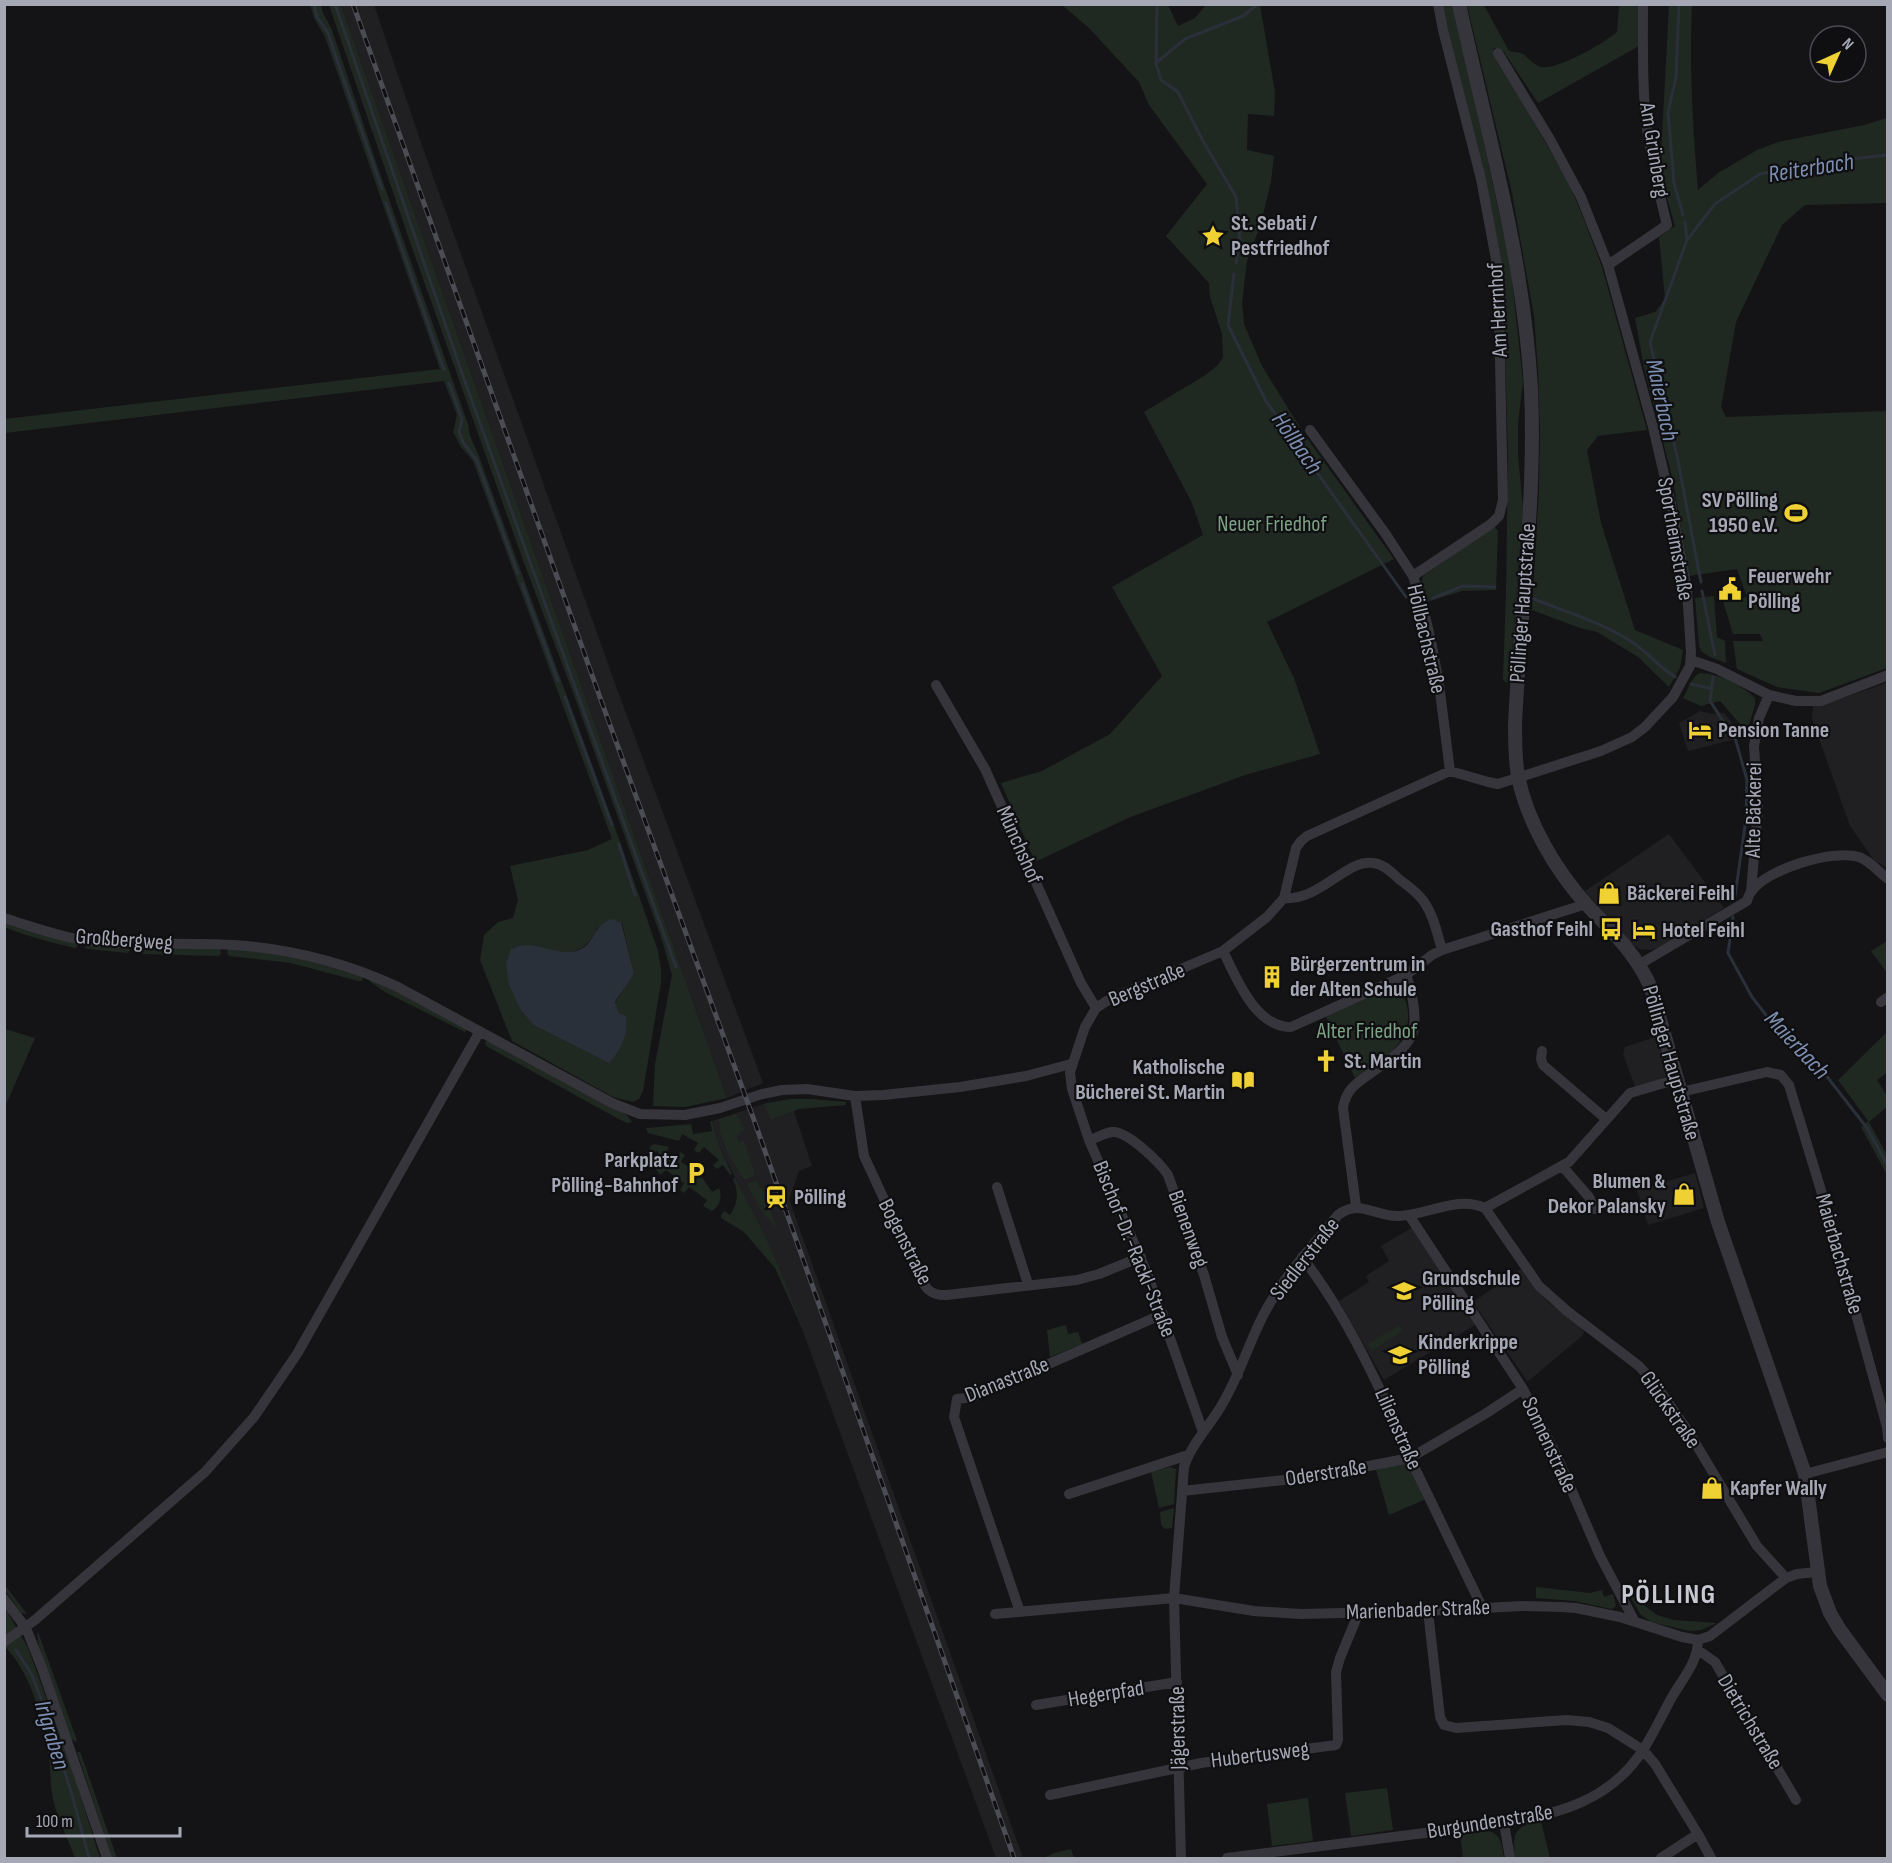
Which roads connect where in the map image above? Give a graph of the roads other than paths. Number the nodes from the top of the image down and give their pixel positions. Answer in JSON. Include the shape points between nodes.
{"nodes":[{"id":1,"x":1438,"y":4,"type":"edge"},
{"id":2,"x":1459,"y":4,"type":"edge"},
{"id":3,"x":1643,"y":4,"type":"edge"},
{"id":4,"x":1498,"y":53,"type":"dead end"},
{"id":5,"x":1608,"y":265,"type":"junction"},
{"id":6,"x":1310,"y":430,"type":"dead end"},
{"id":7,"x":1413,"y":576,"type":"junction"},
{"id":8,"x":1691,"y":660,"type":"junction"},
{"id":9,"x":1887,"y":675,"type":"edge"},
{"id":10,"x":936,"y":685,"type":"dead end"},
{"id":11,"x":1769,"y":695,"type":"junction"},
{"id":12,"x":1450,"y":771,"type":"junction"},
{"id":13,"x":1518,"y":778,"type":"junction"},
{"id":14,"x":1887,"y":880,"type":"edge"},
{"id":15,"x":1751,"y":892,"type":"junction"},
{"id":16,"x":1284,"y":898,"type":"junction"},
{"id":17,"x":1586,"y":904,"type":"junction"},
{"id":18,"x":4,"y":918,"type":"edge"},
{"id":19,"x":1442,"y":950,"type":"junction"},
{"id":20,"x":1223,"y":951,"type":"junction"},
{"id":21,"x":1640,"y":964,"type":"junction"},
{"id":22,"x":1406,"y":975,"type":"junction"},
{"id":23,"x":1096,"y":1008,"type":"junction"},
{"id":24,"x":480,"y":1031,"type":"junction"},
{"id":25,"x":1542,"y":1051,"type":"dead end"},
{"id":26,"x":1071,"y":1064,"type":"junction"},
{"id":27,"x":1679,"y":1086,"type":"junction"},
{"id":28,"x":855,"y":1096,"type":"junction"},
{"id":29,"x":1606,"y":1119,"type":"junction"},
{"id":30,"x":1089,"y":1140,"type":"junction"},
{"id":31,"x":1563,"y":1167,"type":"junction"},
{"id":32,"x":997,"y":1187,"type":"dead end"},
{"id":33,"x":1356,"y":1206,"type":"junction"},
{"id":34,"x":1485,"y":1208,"type":"junction"},
{"id":35,"x":1594,"y":1209,"type":"dead end"},
{"id":36,"x":1408,"y":1215,"type":"junction"},
{"id":37,"x":1141,"y":1257,"type":"junction"},
{"id":38,"x":1302,"y":1257,"type":"junction"},
{"id":39,"x":1028,"y":1284,"type":"junction"},
{"id":40,"x":1162,"y":1314,"type":"junction"},
{"id":41,"x":1238,"y":1375,"type":"junction"},
{"id":42,"x":1523,"y":1389,"type":"junction"},
{"id":43,"x":1203,"y":1432,"type":"junction"},
{"id":44,"x":1887,"y":1438,"type":"edge"},
{"id":45,"x":1887,"y":1452,"type":"edge"},
{"id":46,"x":1188,"y":1455,"type":"junction"},
{"id":47,"x":1410,"y":1458,"type":"junction"},
{"id":48,"x":1804,"y":1474,"type":"junction"},
{"id":49,"x":1182,"y":1491,"type":"junction"},
{"id":50,"x":1068,"y":1494,"type":"dead end"},
{"id":51,"x":1817,"y":1572,"type":"junction"},
{"id":52,"x":1786,"y":1578,"type":"junction"},
{"id":53,"x":1174,"y":1598,"type":"junction"},
{"id":54,"x":4,"y":1599,"type":"edge"},
{"id":55,"x":1482,"y":1607,"type":"junction"},
{"id":56,"x":1428,"y":1611,"type":"junction"},
{"id":57,"x":1020,"y":1612,"type":"junction"},
{"id":58,"x":1359,"y":1612,"type":"junction"},
{"id":59,"x":995,"y":1614,"type":"dead end"},
{"id":60,"x":1635,"y":1622,"type":"junction"},
{"id":61,"x":26,"y":1628,"type":"junction"},
{"id":62,"x":4,"y":1642,"type":"edge"},
{"id":63,"x":1698,"y":1645,"type":"junction"},
{"id":64,"x":1177,"y":1682,"type":"junction"},
{"id":65,"x":1887,"y":1695,"type":"edge"},
{"id":66,"x":1036,"y":1705,"type":"dead end"},
{"id":67,"x":1643,"y":1750,"type":"junction"},
{"id":68,"x":1179,"y":1767,"type":"junction"},
{"id":69,"x":1050,"y":1795,"type":"dead end"},
{"id":70,"x":1796,"y":1800,"type":"dead end"},
{"id":71,"x":1504,"y":1823,"type":"junction"},
{"id":72,"x":1698,"y":1834,"type":"junction"},
{"id":73,"x":107,"y":1858,"type":"edge"},
{"id":74,"x":1181,"y":1858,"type":"edge"},
{"id":75,"x":1227,"y":1858,"type":"edge"},
{"id":76,"x":1510,"y":1858,"type":"edge"},
{"id":77,"x":1661,"y":1858,"type":"edge"},
{"id":78,"x":1711,"y":1858,"type":"edge"}],
"edges":[{"from":1,"to":7,"type":"street","name":"Am Herrnhof","via":[[1497,259],[1503,500],[1499,516],[1491,524]]},
{"from":2,"to":13,"type":"street","name":"Pöllinger Hauptstraße","via":[[1508,218],[1528,361],[1531,466],[1516,710]]},
{"from":3,"to":5,"type":"street","name":"Am Grünberg","via":[[1647,129],[1667,225]]},
{"from":4,"to":5,"type":"street","name":"Sportheimstraße","via":[[1581,197]]},
{"from":5,"to":8,"type":"street","name":"Sportheimstraße","via":[[1671,504],[1687,590]]},
{"from":6,"to":7,"type":"street","name":"Höllbachstraße"},
{"from":7,"to":12,"type":"street","name":"Höllbachstraße","via":[[1431,641]]},
{"from":8,"to":11,"type":"street"},
{"from":8,"to":13,"type":"street","name":"Sportheimstraße","via":[[1673,697],[1632,737]]},
{"from":9,"to":11,"type":"street","via":[[1821,701]]},
{"from":10,"to":23,"type":"street","name":"Münchshof","via":[[985,769],[1081,983]]},
{"from":11,"to":15,"type":"street","name":"Alte Bäckerei","via":[[1754,746],[1758,808]]},
{"from":12,"to":13,"type":"street","via":[[1494,784]]},
{"from":12,"to":16,"type":"street","name":"Bergstraße","via":[[1307,836],[1296,848]]},
{"from":13,"to":17,"type":"street","name":"Pöllinger Hauptstraße","via":[[1544,843]]},
{"from":14,"to":15,"type":"street","via":[[1874,865],[1857,857],[1827,856],[1792,866]]},
{"from":15,"to":21,"type":"street","via":[[1747,901]]},
{"from":16,"to":19,"type":"street","via":[[1308,895],[1352,868],[1375,863],[1388,869],[1421,898]]},
{"from":16,"to":20,"type":"street","name":"Bergstraße","via":[[1267,917]]},
{"from":17,"to":19,"type":"street"},
{"from":17,"to":21,"type":"street","name":"Pöllinger Hauptstraße"},
{"from":18,"to":24,"type":"street","name":"Großbergweg","via":[[82,940],[246,946],[303,953],[368,973]]},
{"from":19,"to":22,"type":"street"},
{"from":20,"to":22,"type":"street","via":[[1258,1012],[1270,1023],[1287,1027]]},
{"from":20,"to":23,"type":"street","name":"Bergstraße"},
{"from":21,"to":27,"type":"street","name":"Pöllinger Hauptstraße","via":[[1658,1008]]},
{"from":22,"to":33,"type":"street","via":[[1414,1013],[1412,1033],[1385,1063],[1349,1089],[1345,1098],[1343,1108]]},
{"from":23,"to":26,"type":"street","name":"Bergstraße"},
{"from":24,"to":28,"type":"street","name":"Großbergweg","via":[[629,1111],[649,1115],[692,1114],[790,1088]]},
{"from":24,"to":61,"type":"street","via":[[297,1354],[254,1417],[205,1472]]},
{"from":25,"to":29,"type":"street","via":[[1543,1065]]},
{"from":26,"to":28,"type":"street","via":[[1026,1076],[960,1086]]},
{"from":26,"to":30,"type":"street","name":"Bischof-Dr.-Rackl-Straße","via":[[1072,1089]]},
{"from":27,"to":29,"type":"street","via":[[1630,1093]]},
{"from":27,"to":44,"type":"street","name":"Maierbachstraße","via":[[1774,1072],[1789,1085]]},
{"from":27,"to":48,"type":"street","name":"Pöllinger Hauptstraße","via":[[1702,1173]]},
{"from":28,"to":39,"type":"street","name":"Bogenstraße","via":[[864,1156],[931,1293],[947,1295]]},
{"from":29,"to":31,"type":"street"},
{"from":30,"to":37,"type":"street","name":"Bischof-Dr.-Rackl-Straße"},
{"from":30,"to":41,"type":"street","name":"Bienenweg","via":[[1120,1133],[1168,1175]]},
{"from":31,"to":34,"type":"street"},
{"from":31,"to":35,"type":"street","via":[[1589,1197]]},
{"from":32,"to":39,"type":"street"},
{"from":33,"to":36,"type":"street","name":"Siedlerstraße","via":[[1384,1215]]},
{"from":33,"to":38,"type":"street","name":"Siedlerstraße","via":[[1338,1215]]},
{"from":34,"to":36,"type":"street","name":"Siedlerstraße","via":[[1461,1203]]},
{"from":34,"to":52,"type":"street","name":"Glückstraße","via":[[1539,1286],[1639,1366],[1656,1385],[1757,1546]]},
{"from":36,"to":42,"type":"street","name":"Sonnenstraße"},
{"from":37,"to":39,"type":"street","name":"Bogenstraße","via":[[1077,1280]]},
{"from":37,"to":40,"type":"street","name":"Bischof-Dr.-Rackl-Straße"},
{"from":38,"to":41,"type":"street","name":"Siedlerstraße","via":[[1266,1309]]},
{"from":38,"to":47,"type":"street","name":"Lilienstraße","via":[[1366,1359]]},
{"from":40,"to":43,"type":"street","name":"Bischof-Dr.-Rackl-Straße"},
{"from":40,"to":57,"type":"street","name":"Dianastraße","via":[[973,1397],[957,1399],[954,1417]]},
{"from":41,"to":43,"type":"street","name":"Siedlerstraße"},
{"from":42,"to":47,"type":"street","name":"Oderstraße"},
{"from":42,"to":60,"type":"street","name":"Sonnenstraße"},
{"from":43,"to":46,"type":"street","name":"Siedlerstraße"},
{"from":45,"to":48,"type":"street"},
{"from":46,"to":49,"type":"street","name":"Siedlerstraße"},
{"from":46,"to":50,"type":"street"},
{"from":47,"to":49,"type":"street","name":"Oderstraße","via":[[1312,1477]]},
{"from":47,"to":55,"type":"street","name":"Lilienstraße"},
{"from":48,"to":51,"type":"street","name":"Pöllinger Hauptstraße"},
{"from":49,"to":53,"type":"street","name":"Siedlerstraße"},
{"from":51,"to":52,"type":"street"},
{"from":51,"to":65,"type":"street","name":"Pöllinger Hauptstraße","via":[[1836,1624]]},
{"from":52,"to":63,"type":"street"},
{"from":53,"to":57,"type":"street","name":"Marienbader Straße"},
{"from":53,"to":58,"type":"street","name":"Marienbader Straße","via":[[1275,1613]]},
{"from":53,"to":64,"type":"street","name":"Jägerstraße"},
{"from":54,"to":61,"type":"street"},
{"from":55,"to":56,"type":"street","name":"Marienbader Straße"},
{"from":55,"to":60,"type":"street","name":"Marienbader Straße","via":[[1576,1608]]},
{"from":56,"to":58,"type":"street","name":"Marienbader Straße"},
{"from":56,"to":67,"type":"street","via":[[1444,1725],[1456,1728],[1588,1722],[1608,1728]]},
{"from":57,"to":59,"type":"street","name":"Marienbader Straße"},
{"from":58,"to":68,"type":"street","name":"Hubertusweg","via":[[1336,1672],[1336,1745]]},
{"from":60,"to":63,"type":"street","name":"Marienbader Straße"},
{"from":61,"to":62,"type":"street"},
{"from":61,"to":73,"type":"street"},
{"from":63,"to":67,"type":"street","name":"Burgundenstraße","via":[[1694,1660]]},
{"from":63,"to":70,"type":"street","name":"Dietrichstraße","via":[[1714,1662]]},
{"from":64,"to":66,"type":"street","name":"Hegerpfad"},
{"from":64,"to":68,"type":"street","name":"Jägerstraße"},
{"from":67,"to":71,"type":"street","name":"Burgundenstraße","via":[[1598,1795],[1555,1813]]},
{"from":67,"to":72,"type":"street"},
{"from":68,"to":69,"type":"street","name":"Hubertusweg"},
{"from":68,"to":74,"type":"street","name":"Jägerstraße"},
{"from":71,"to":75,"type":"street","name":"Burgundenstraße"},
{"from":71,"to":76,"type":"street"},
{"from":72,"to":77,"type":"street"},
{"from":72,"to":78,"type":"street"}]}
